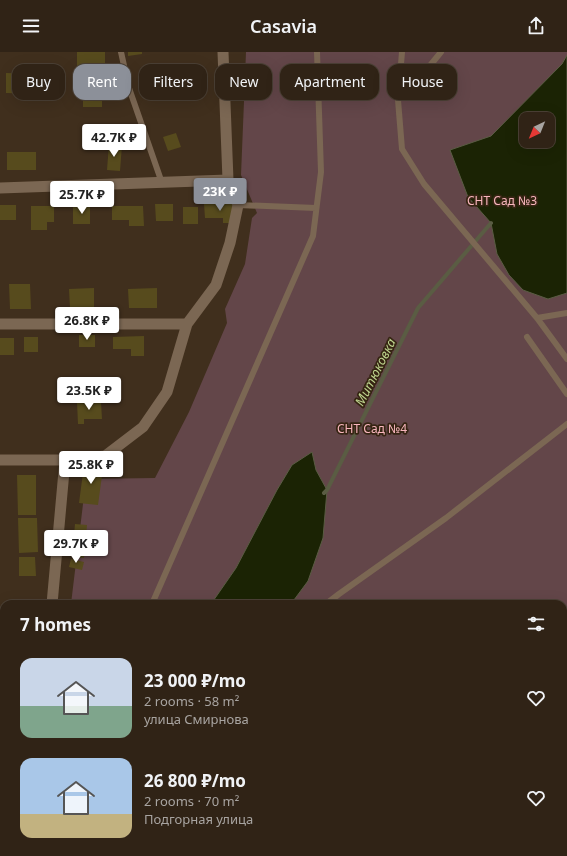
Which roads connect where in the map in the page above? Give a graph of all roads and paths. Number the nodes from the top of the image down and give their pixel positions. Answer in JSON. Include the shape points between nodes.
{"nodes":[{"id":1,"x":121,"y":52,"type":"edge"},
{"id":2,"x":223,"y":52,"type":"edge"},
{"id":3,"x":317,"y":52,"type":"edge"},
{"id":4,"x":402,"y":52,"type":"edge"},
{"id":5,"x":441,"y":52,"type":"edge"},
{"id":6,"x":401,"y":64,"type":"edge"},
{"id":7,"x":431,"y":64,"type":"edge"},
{"id":8,"x":398,"y":100,"type":"edge"},
{"id":9,"x":228,"y":180,"type":"junction"},
{"id":10,"x":162,"y":183,"type":"junction"},
{"id":11,"x":0,"y":188,"type":"edge"},
{"id":12,"x":238,"y":205,"type":"junction"},
{"id":13,"x":316,"y":208,"type":"junction"},
{"id":14,"x":567,"y":313,"type":"edge"},
{"id":15,"x":537,"y":318,"type":"junction"},
{"id":16,"x":0,"y":324,"type":"edge"},
{"id":17,"x":187,"y":324,"type":"junction"},
{"id":18,"x":528,"y":337,"type":"dead end"},
{"id":19,"x":567,"y":359,"type":"edge"},
{"id":20,"x":567,"y":394,"type":"edge"},
{"id":21,"x":567,"y":424,"type":"edge"},
{"id":22,"x":0,"y":460,"type":"edge"},
{"id":23,"x":65,"y":460,"type":"junction"},
{"id":24,"x":52,"y":600,"type":"edge"},
{"id":25,"x":154,"y":600,"type":"edge"},
{"id":26,"x":331,"y":600,"type":"edge"}],
"edges":[{"from":1,"to":10,"type":"lane","via":[[128,88]]},
{"from":2,"to":9,"type":"street"},
{"from":3,"to":13,"type":"lane","via":[[321,172]]},
{"from":4,"to":6,"type":"lane"},
{"from":5,"to":7,"type":"lane"},
{"from":8,"to":15,"type":"lane","via":[[402,149],[424,184]]},
{"from":9,"to":10,"type":"street"},
{"from":9,"to":12,"type":"street"},
{"from":10,"to":11,"type":"street"},
{"from":12,"to":13,"type":"lane"},
{"from":12,"to":17,"type":"street","via":[[230,244],[216,285]]},
{"from":13,"to":25,"type":"lane","via":[[313,236]]},
{"from":14,"to":15,"type":"lane"},
{"from":15,"to":19,"type":"lane"},
{"from":16,"to":17,"type":"street"},
{"from":17,"to":23,"type":"street","via":[[167,392],[143,428],[106,456]]},
{"from":18,"to":20,"type":"lane"},
{"from":21,"to":26,"type":"lane","via":[[446,518]]},
{"from":22,"to":23,"type":"street"},
{"from":23,"to":24,"type":"street"}]}
